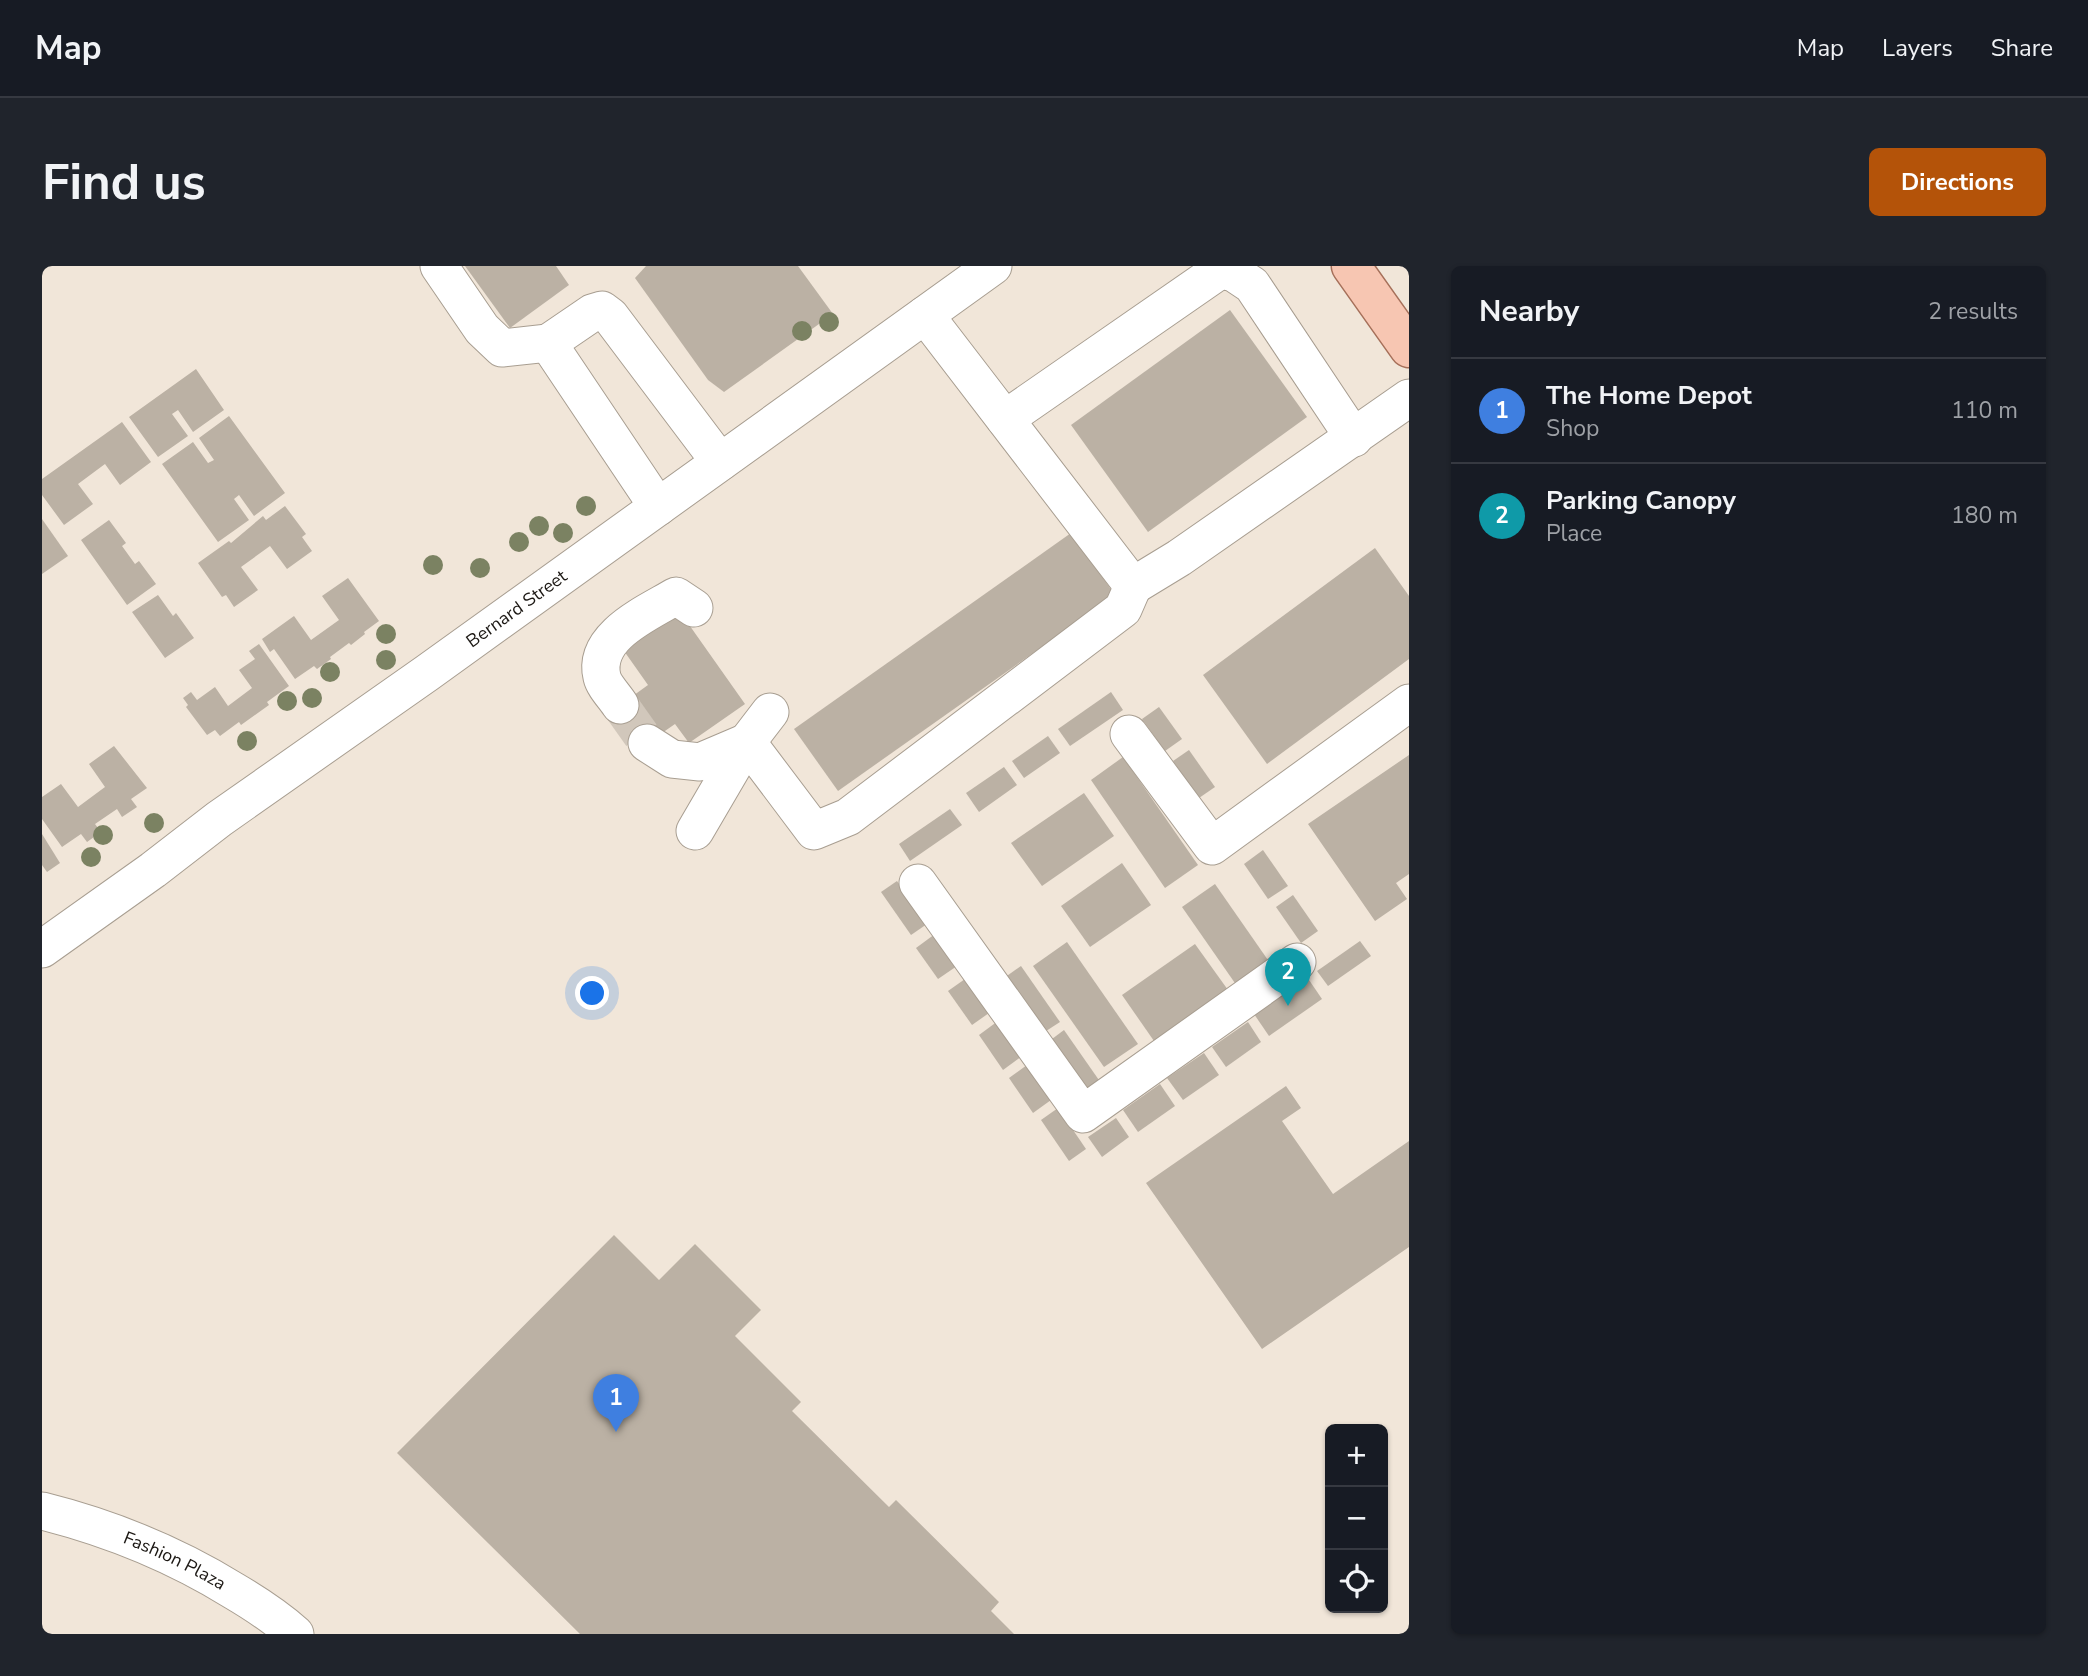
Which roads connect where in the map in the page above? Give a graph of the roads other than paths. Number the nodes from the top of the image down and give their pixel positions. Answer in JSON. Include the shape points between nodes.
{"nodes":[{"id":1,"x":439,"y":266,"type":"edge"},
{"id":2,"x":993,"y":266,"type":"edge"},
{"id":3,"x":1351,"y":266,"type":"edge"},
{"id":4,"x":925,"y":315,"type":"junction"},
{"id":5,"x":548,"y":342,"type":"junction"},
{"id":6,"x":1409,"y":348,"type":"edge"},
{"id":7,"x":1409,"y":398,"type":"edge"},
{"id":8,"x":1005,"y":419,"type":"junction"},
{"id":9,"x":1354,"y":438,"type":"junction"},
{"id":10,"x":720,"y":462,"type":"junction"},
{"id":11,"x":658,"y":507,"type":"junction"},
{"id":12,"x":1133,"y":586,"type":"junction"},
{"id":13,"x":694,"y":608,"type":"dead end"},
{"id":14,"x":1409,"y":703,"type":"edge"},
{"id":15,"x":620,"y":705,"type":"tunnel mouth"},
{"id":16,"x":770,"y":712,"type":"dead end"},
{"id":17,"x":1129,"y":734,"type":"dead end"},
{"id":18,"x":747,"y":742,"type":"junction"},
{"id":19,"x":648,"y":743,"type":"tunnel mouth"},
{"id":20,"x":695,"y":831,"type":"dead end"},
{"id":21,"x":918,"y":883,"type":"dead end"},
{"id":22,"x":42,"y":949,"type":"edge"},
{"id":23,"x":1297,"y":962,"type":"dead end"},
{"id":24,"x":42,"y":1511,"type":"edge"},
{"id":25,"x":295,"y":1634,"type":"edge"}],
"edges":[{"from":1,"to":5,"type":"street","via":[[482,329],[502,348]]},
{"from":2,"to":4,"type":"street","name":"Bernard Street"},
{"from":3,"to":6,"type":"main road"},
{"from":4,"to":8,"type":"street"},
{"from":4,"to":10,"type":"street","name":"Bernard Street"},
{"from":5,"to":10,"type":"street","via":[[602,310]]},
{"from":5,"to":11,"type":"street"},
{"from":7,"to":9,"type":"street"},
{"from":8,"to":9,"type":"street","via":[[1220,270],[1252,285]]},
{"from":8,"to":12,"type":"street"},
{"from":9,"to":12,"type":"street"},
{"from":10,"to":11,"type":"street","name":"Bernard Street"},
{"from":11,"to":22,"type":"street","name":"Bernard Street"},
{"from":12,"to":18,"type":"street","via":[[1123,609],[848,817],[814,831]]},
{"from":13,"to":15,"type":"street","via":[[676,596],[612,637],[602,655],[602,678]]},
{"from":14,"to":17,"type":"street","via":[[1213,846]]},
{"from":16,"to":18,"type":"street"},
{"from":18,"to":19,"type":"street","via":[[700,762],[671,759]]},
{"from":18,"to":20,"type":"street"},
{"from":21,"to":23,"type":"street","via":[[1083,1114]]},
{"from":24,"to":25,"type":"street","name":"Fashion Plaza","via":[[153,1547],[275,1615]]}]}
